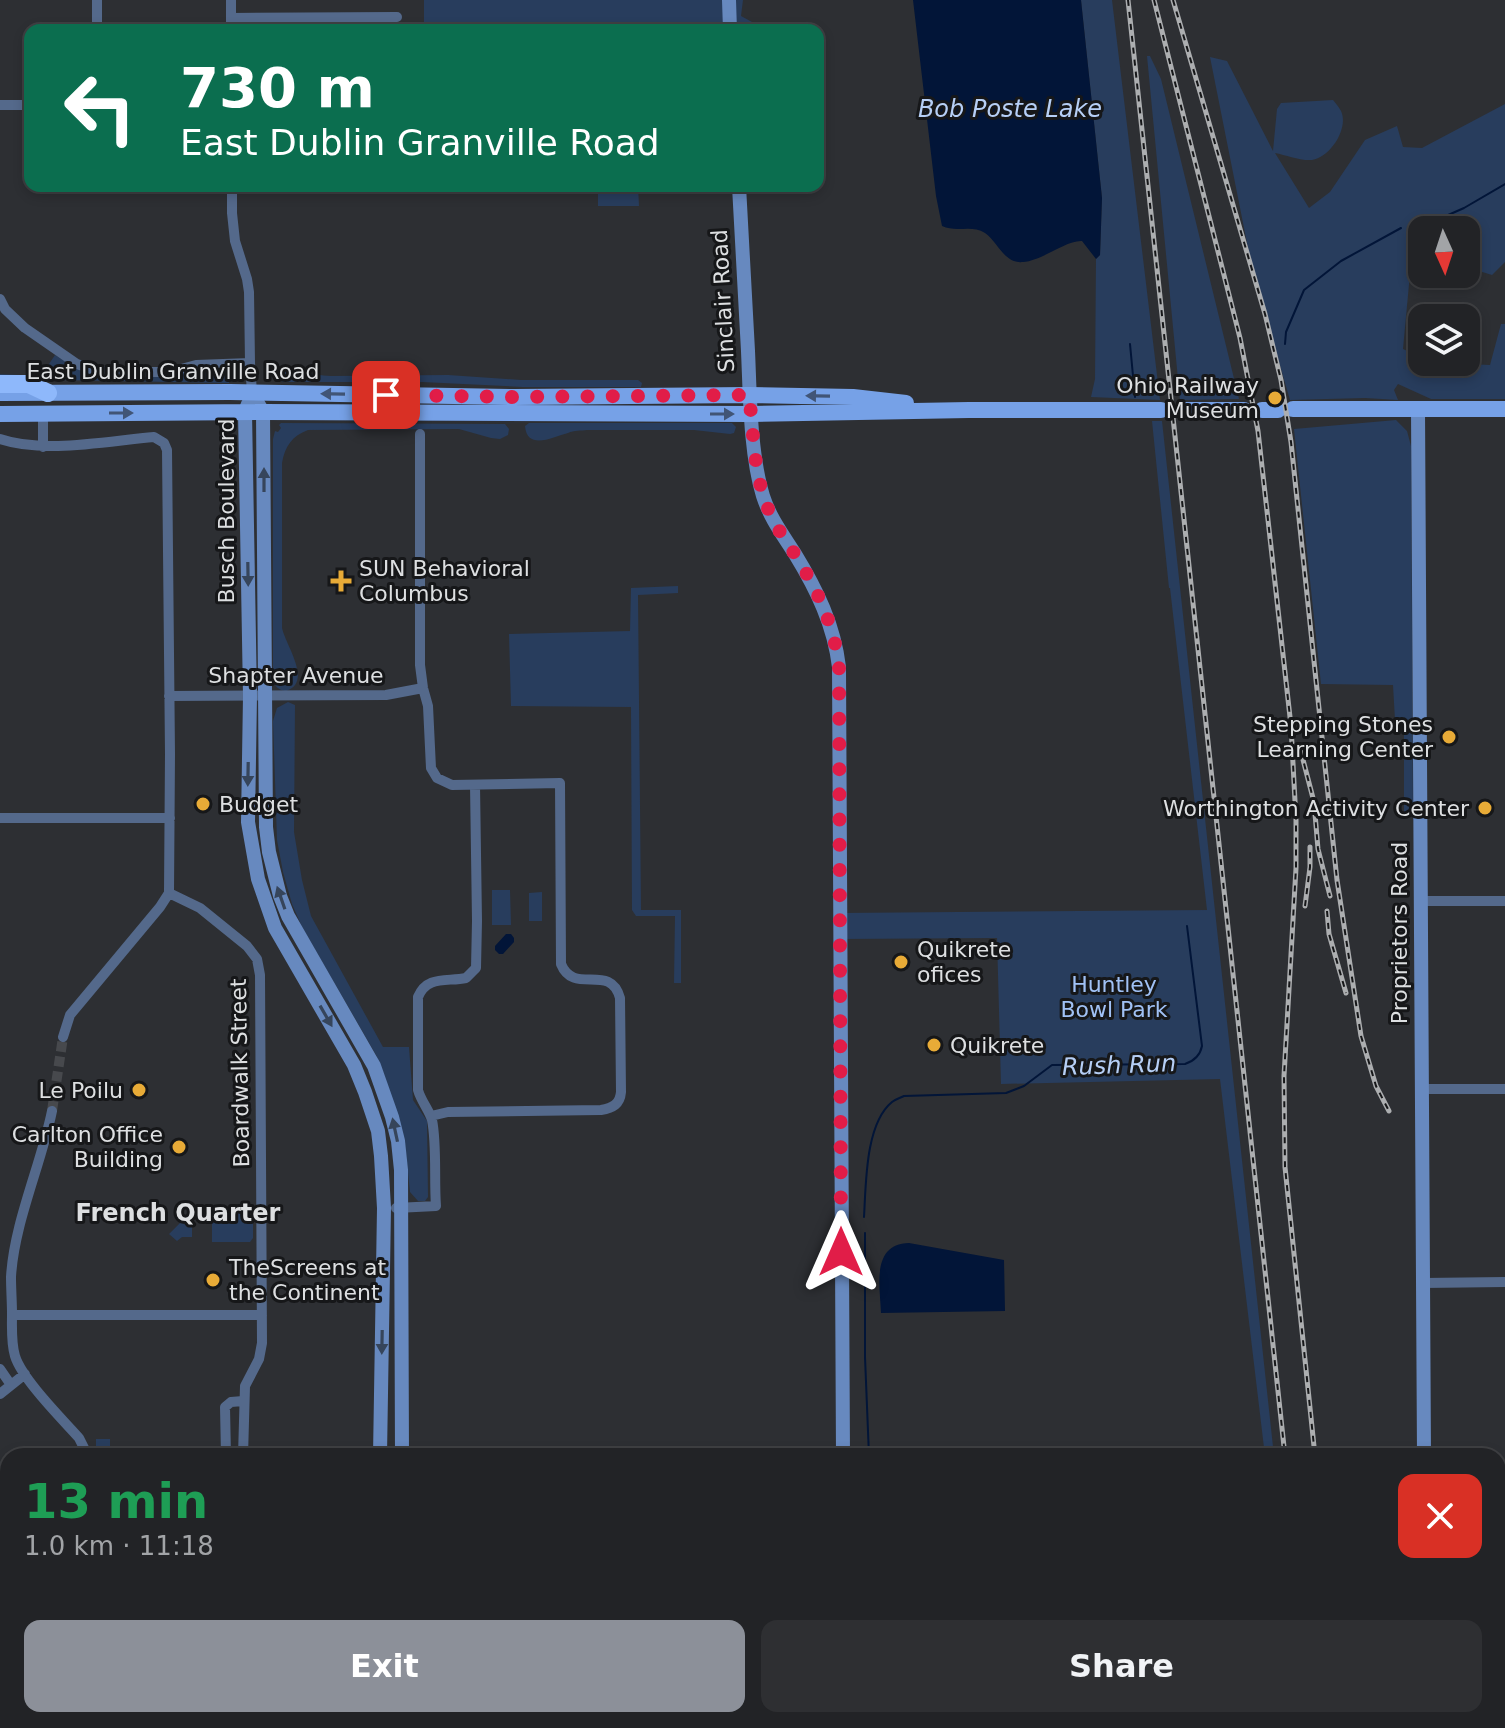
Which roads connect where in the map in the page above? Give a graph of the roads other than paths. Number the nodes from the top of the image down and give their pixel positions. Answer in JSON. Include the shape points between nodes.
{"nodes":[{"id":1,"x":97,"y":0,"type":"edge"},
{"id":2,"x":231,"y":0,"type":"edge"},
{"id":3,"x":729,"y":0,"type":"edge"},
{"id":4,"x":397,"y":17,"type":"dead end"},
{"id":5,"x":231,"y":18,"type":"junction"},
{"id":6,"x":97,"y":24,"type":"edge"},
{"id":7,"x":231,"y":24,"type":"edge"},
{"id":8,"x":730,"y":24,"type":"edge"},
{"id":9,"x":0,"y":105,"type":"edge"},
{"id":10,"x":24,"y":105,"type":"edge"},
{"id":11,"x":232,"y":192,"type":"edge"},
{"id":12,"x":739,"y":192,"type":"edge"},
{"id":13,"x":0,"y":299,"type":"edge"},
{"id":14,"x":250,"y":363,"type":"junction"},
{"id":15,"x":0,"y":384,"type":"edge"},
{"id":16,"x":0,"y":393,"type":"edge"},
{"id":17,"x":48,"y":393,"type":"junction"},
{"id":18,"x":252,"y":393,"type":"junction"},
{"id":19,"x":749,"y":395,"type":"junction"},
{"id":20,"x":1418,"y":409,"type":"junction"},
{"id":21,"x":1505,"y":409,"type":"edge"},
{"id":22,"x":969,"y":410,"type":"junction"},
{"id":23,"x":1161,"y":410,"type":"dead end"},
{"id":24,"x":1181,"y":410,"type":"dead end"},
{"id":25,"x":1244,"y":410,"type":"dead end"},
{"id":26,"x":1278,"y":410,"type":"dead end"},
{"id":27,"x":245,"y":412,"type":"junction"},
{"id":28,"x":263,"y":412,"type":"junction"},
{"id":29,"x":0,"y":414,"type":"edge"},
{"id":30,"x":43,"y":414,"type":"junction"},
{"id":31,"x":751,"y":414,"type":"junction"},
{"id":32,"x":420,"y":434,"type":"dead end"},
{"id":33,"x":0,"y":439,"type":"edge"},
{"id":34,"x":43,"y":447,"type":"junction"},
{"id":35,"x":423,"y":688,"type":"junction"},
{"id":36,"x":169,"y":696,"type":"junction"},
{"id":37,"x":257,"y":696,"type":"junction"},
{"id":38,"x":475,"y":785,"type":"junction"},
{"id":39,"x":0,"y":818,"type":"edge"},
{"id":40,"x":170,"y":818,"type":"junction"},
{"id":41,"x":169,"y":893,"type":"junction"},
{"id":42,"x":1421,"y":901,"type":"junction"},
{"id":43,"x":1505,"y":901,"type":"edge"},
{"id":44,"x":63,"y":1037,"type":"tunnel mouth"},
{"id":45,"x":1421,"y":1089,"type":"junction"},
{"id":46,"x":1505,"y":1089,"type":"edge"},
{"id":47,"x":52,"y":1111,"type":"tunnel mouth"},
{"id":48,"x":431,"y":1116,"type":"junction"},
{"id":49,"x":384,"y":1208,"type":"junction"},
{"id":50,"x":401,"y":1208,"type":"junction"},
{"id":51,"x":1505,"y":1282,"type":"edge"},
{"id":52,"x":1423,"y":1283,"type":"junction"},
{"id":53,"x":12,"y":1315,"type":"junction"},
{"id":54,"x":262,"y":1315,"type":"junction"},
{"id":55,"x":0,"y":1369,"type":"edge"},
{"id":56,"x":25,"y":1374,"type":"junction"},
{"id":57,"x":11,"y":1385,"type":"junction"},
{"id":58,"x":0,"y":1394,"type":"edge"},
{"id":59,"x":243,"y":1401,"type":"junction"},
{"id":60,"x":84,"y":1448,"type":"edge"},
{"id":61,"x":226,"y":1448,"type":"edge"},
{"id":62,"x":243,"y":1448,"type":"edge"},
{"id":63,"x":380,"y":1448,"type":"edge"},
{"id":64,"x":402,"y":1448,"type":"edge"},
{"id":65,"x":843,"y":1448,"type":"edge"},
{"id":66,"x":1424,"y":1448,"type":"edge"}],
"edges":[{"from":1,"to":6,"type":"street"},
{"from":2,"to":5,"type":"street"},
{"from":3,"to":8,"type":"main road"},
{"from":4,"to":5,"type":"street"},
{"from":5,"to":7,"type":"street"},
{"from":9,"to":10,"type":"street"},
{"from":11,"to":14,"type":"street","via":[[235,241],[249,292]]},
{"from":12,"to":19,"type":"main road","name":"Sinclair Road"},
{"from":13,"to":14,"type":"street","via":[[25,328],[94,370],[170,372],[196,365]]},
{"from":14,"to":18,"type":"street"},
{"from":15,"to":17,"type":"highway","via":[[29,384]]},
{"from":16,"to":17,"type":"main road","name":"East Dublin Granville Road"},
{"from":17,"to":18,"type":"main road","name":"East Dublin Granville Road"},
{"from":19,"to":18,"type":"main road","name":"East Dublin Granville Road","one_way":true},
{"from":18,"to":27,"type":"main road","name":"Busch Boulevard"},
{"from":18,"to":28,"type":"main road","name":"Busch Boulevard"},
{"from":22,"to":19,"type":"main road","name":"East Dublin Granville Road","one_way":true,"via":[[853,397]]},
{"from":19,"to":31,"type":"main road","name":"Sinclair Road"},
{"from":20,"to":21,"type":"main road"},
{"from":20,"to":26,"type":"main road"},
{"from":20,"to":42,"type":"main road","name":"Proprietors Road"},
{"from":22,"to":23,"type":"main road","name":"East Dublin Granville Road"},
{"from":22,"to":31,"type":"main road","name":"East Dublin Granville Road"},
{"from":24,"to":25,"type":"main road"},
{"from":27,"to":28,"type":"main road","name":"East Dublin Granville Road"},
{"from":30,"to":27,"type":"main road","name":"East Dublin Granville Road","one_way":true},
{"from":27,"to":37,"type":"main road","name":"Busch Boulevard","one_way":true},
{"from":28,"to":31,"type":"main road","name":"East Dublin Granville Road","one_way":true},
{"from":37,"to":28,"type":"main road","name":"Busch Boulevard","one_way":true},
{"from":29,"to":30,"type":"main road","name":"East Dublin Granville Road"},
{"from":30,"to":34,"type":"street","name":"East Dublin Granville Road"},
{"from":31,"to":65,"type":"main road","name":"Sinclair Road","via":[[763,498],[823,605],[839,667]]},
{"from":32,"to":35,"type":"street"},
{"from":33,"to":34,"type":"street"},
{"from":34,"to":36,"type":"street","via":[[154,437],[164,443]]},
{"from":35,"to":37,"type":"street","name":"Shapter Avenue","via":[[386,695]]},
{"from":35,"to":38,"type":"street","via":[[433,774],[447,784]]},
{"from":36,"to":37,"type":"street","name":"Shapter Avenue"},
{"from":36,"to":40,"type":"street"},
{"from":37,"to":49,"type":"main road","name":"Busch Boulevard","one_way":true,"via":[[248,822],[258,879],[275,928],[365,1092],[378,1131]]},
{"from":50,"to":37,"type":"main road","name":"Busch Boulevard","one_way":true,"via":[[398,1141],[383,1088],[280,896],[266,827]]},
{"from":38,"to":48,"type":"street","via":[[476,968],[466,978],[428,983],[418,997],[418,1090]]},
{"from":38,"to":48,"type":"street","via":[[560,783],[561,964],[571,977],[608,981],[619,993],[621,1092],[615,1105],[601,1110]]},
{"from":39,"to":40,"type":"street"},
{"from":40,"to":41,"type":"street"},
{"from":41,"to":44,"type":"street","via":[[70,1015]]},
{"from":41,"to":54,"type":"street","name":"Boardwalk Street","via":[[200,908],[257,959]]},
{"from":42,"to":43,"type":"street"},
{"from":42,"to":45,"type":"main road","name":"Proprietors Road"},
{"from":45,"to":46,"type":"street"},
{"from":45,"to":52,"type":"main road","name":"Proprietors Road"},
{"from":47,"to":53,"type":"street","via":[[19,1231],[11,1275]]},
{"from":48,"to":50,"type":"street","via":[[436,1206]]},
{"from":49,"to":50,"type":"street"},
{"from":49,"to":63,"type":"main road","name":"Busch Boulevard","one_way":true},
{"from":50,"to":64,"type":"main road","name":"Busch Boulevard"},
{"from":51,"to":52,"type":"street"},
{"from":52,"to":66,"type":"main road","name":"Proprietors Road"},
{"from":53,"to":54,"type":"street"},
{"from":53,"to":56,"type":"street","via":[[15,1357]]},
{"from":54,"to":59,"type":"street","name":"Boardwalk Street","via":[[259,1359]]},
{"from":55,"to":57,"type":"street"},
{"from":56,"to":57,"type":"street"},
{"from":56,"to":60,"type":"street"},
{"from":57,"to":58,"type":"street"},
{"from":59,"to":61,"type":"street","via":[[225,1407]]},
{"from":59,"to":62,"type":"street","name":"Boardwalk Street"}]}
